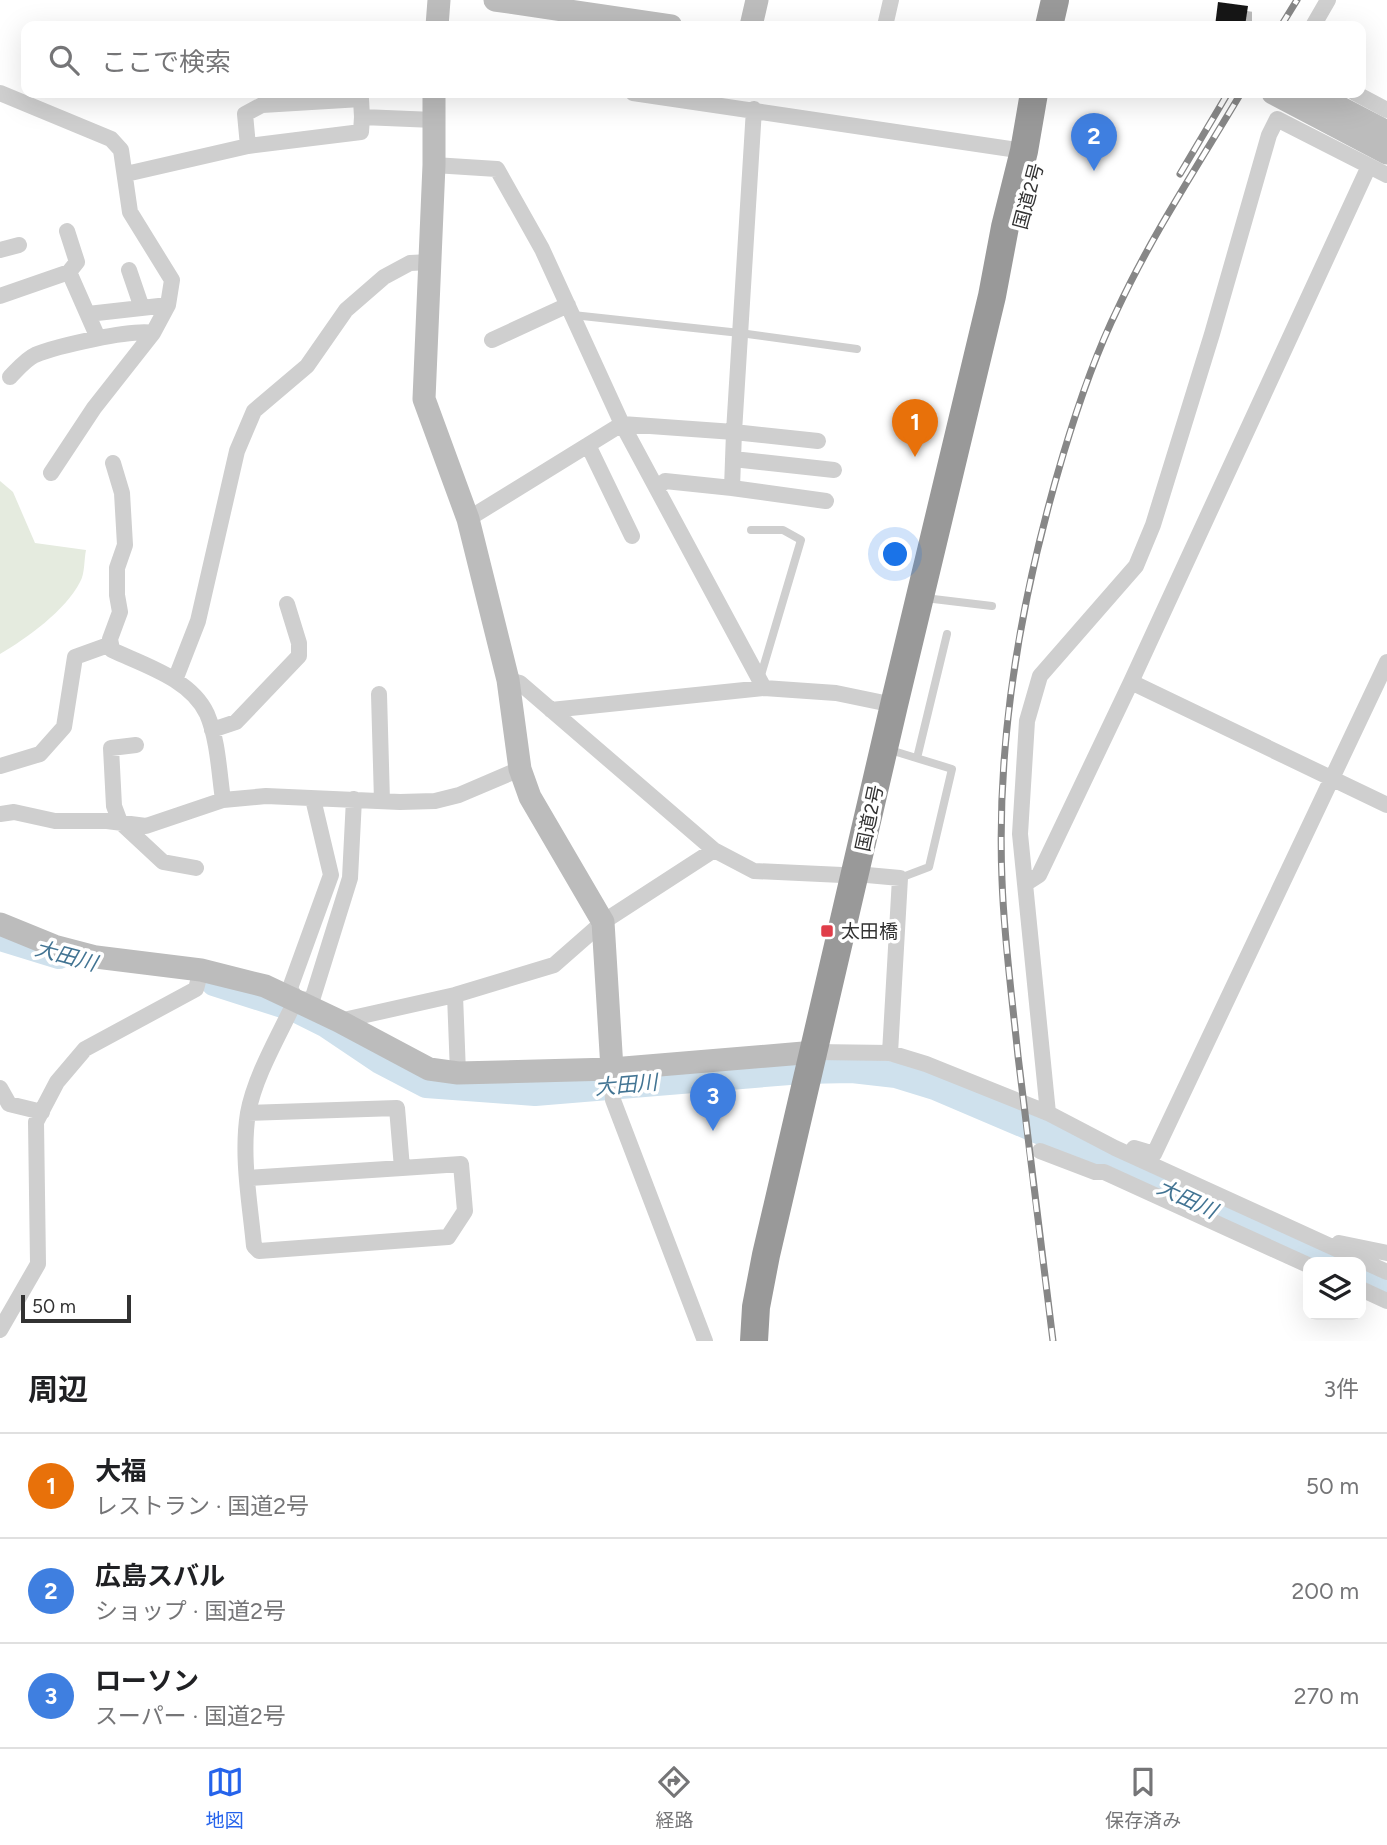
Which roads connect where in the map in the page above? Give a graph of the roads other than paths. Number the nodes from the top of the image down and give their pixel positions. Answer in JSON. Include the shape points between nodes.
{"nodes":[{"id":1,"x":439,"y":0,"type":"edge"},
{"id":2,"x":495,"y":0,"type":"edge"},
{"id":3,"x":757,"y":0,"type":"edge"},
{"id":4,"x":891,"y":0,"type":"edge"},
{"id":5,"x":1055,"y":0,"type":"edge"},
{"id":6,"x":1073,"y":0,"type":"edge"},
{"id":7,"x":1328,"y":0,"type":"edge"},
{"id":8,"x":437,"y":21,"type":"edge"},
{"id":9,"x":637,"y":21,"type":"edge"},
{"id":10,"x":752,"y":21,"type":"edge"},
{"id":11,"x":886,"y":21,"type":"edge"},
{"id":12,"x":1050,"y":21,"type":"edge"},
{"id":13,"x":1068,"y":21,"type":"edge"},
{"id":14,"x":1315,"y":21,"type":"edge"},
{"id":15,"x":0,"y":93,"type":"edge"},
{"id":16,"x":434,"y":98,"type":"edge"},
{"id":17,"x":669,"y":98,"type":"edge"},
{"id":18,"x":1033,"y":98,"type":"edge"},
{"id":19,"x":1052,"y":98,"type":"edge"},
{"id":20,"x":1281,"y":98,"type":"edge"},
{"id":21,"x":1322,"y":98,"type":"edge"},
{"id":22,"x":1364,"y":98,"type":"edge"},
{"id":23,"x":754,"y":110,"type":"junction"},
{"id":24,"x":1387,"y":110,"type":"edge"},
{"id":25,"x":362,"y":117,"type":"junction"},
{"id":26,"x":434,"y":120,"type":"junction"},
{"id":27,"x":1387,"y":132,"type":"edge"},
{"id":28,"x":248,"y":146,"type":"junction"},
{"id":29,"x":1024,"y":150,"type":"junction"},
{"id":30,"x":1378,"y":160,"type":"edge"},
{"id":31,"x":434,"y":165,"type":"junction"},
{"id":32,"x":126,"y":174,"type":"junction"},
{"id":33,"x":1387,"y":175,"type":"edge"},
{"id":34,"x":67,"y":231,"type":"dead end"},
{"id":35,"x":19,"y":245,"type":"dead end"},
{"id":36,"x":0,"y":250,"type":"edge"},
{"id":37,"x":430,"y":262,"type":"junction"},
{"id":38,"x":129,"y":270,"type":"dead end"},
{"id":39,"x":69,"y":271,"type":"junction"},
{"id":40,"x":0,"y":296,"type":"edge"},
{"id":41,"x":992,"y":296,"type":"junction"},
{"id":42,"x":168,"y":304,"type":"junction"},
{"id":43,"x":142,"y":308,"type":"junction"},
{"id":44,"x":570,"y":310,"type":"junction"},
{"id":45,"x":88,"y":314,"type":"junction"},
{"id":46,"x":153,"y":333,"type":"junction"},
{"id":47,"x":740,"y":333,"type":"junction"},
{"id":48,"x":98,"y":338,"type":"junction"},
{"id":49,"x":492,"y":340,"type":"dead end"},
{"id":50,"x":857,"y":349,"type":"dead end"},
{"id":51,"x":10,"y":377,"type":"dead end"},
{"id":52,"x":622,"y":424,"type":"junction"},
{"id":53,"x":734,"y":432,"type":"junction"},
{"id":54,"x":817,"y":441,"type":"dead end"},
{"id":55,"x":589,"y":444,"type":"junction"},
{"id":56,"x":733,"y":459,"type":"junction"},
{"id":57,"x":113,"y":463,"type":"dead end"},
{"id":58,"x":834,"y":470,"type":"dead end"},
{"id":59,"x":51,"y":473,"type":"dead end"},
{"id":60,"x":657,"y":488,"type":"junction"},
{"id":61,"x":732,"y":488,"type":"junction"},
{"id":62,"x":826,"y":501,"type":"dead end"},
{"id":63,"x":468,"y":519,"type":"junction"},
{"id":64,"x":751,"y":530,"type":"dead end"},
{"id":65,"x":632,"y":536,"type":"dead end"},
{"id":66,"x":920,"y":597,"type":"junction"},
{"id":67,"x":287,"y":604,"type":"dead end"},
{"id":68,"x":992,"y":606,"type":"dead end"},
{"id":69,"x":947,"y":634,"type":"dead end"},
{"id":70,"x":111,"y":644,"type":"junction"},
{"id":71,"x":1387,"y":662,"type":"edge"},
{"id":72,"x":175,"y":680,"type":"junction"},
{"id":73,"x":508,"y":680,"type":"junction"},
{"id":74,"x":1131,"y":682,"type":"junction"},
{"id":75,"x":764,"y":688,"type":"junction"},
{"id":76,"x":379,"y":694,"type":"dead end"},
{"id":77,"x":894,"y":705,"type":"junction"},
{"id":78,"x":551,"y":710,"type":"junction"},
{"id":79,"x":212,"y":730,"type":"junction"},
{"id":80,"x":136,"y":745,"type":"dead end"},
{"id":81,"x":884,"y":748,"type":"junction"},
{"id":82,"x":917,"y":758,"type":"junction"},
{"id":83,"x":0,"y":766,"type":"edge"},
{"id":84,"x":520,"y":769,"type":"junction"},
{"id":85,"x":1332,"y":778,"type":"junction"},
{"id":86,"x":313,"y":799,"type":"junction"},
{"id":87,"x":354,"y":799,"type":"junction"},
{"id":88,"x":223,"y":800,"type":"junction"},
{"id":89,"x":382,"y":801,"type":"junction"},
{"id":90,"x":1387,"y":805,"type":"edge"},
{"id":91,"x":0,"y":814,"type":"edge"},
{"id":92,"x":120,"y":822,"type":"junction"},
{"id":93,"x":714,"y":850,"type":"junction"},
{"id":94,"x":196,"y":868,"type":"dead end"},
{"id":95,"x":856,"y":874,"type":"junction"},
{"id":96,"x":900,"y":878,"type":"junction"},
{"id":97,"x":1025,"y":884,"type":"junction"},
{"id":98,"x":603,"y":922,"type":"junction"},
{"id":99,"x":0,"y":924,"type":"edge"},
{"id":100,"x":201,"y":970,"type":"junction"},
{"id":101,"x":455,"y":995,"type":"junction"},
{"id":102,"x":296,"y":999,"type":"junction"},
{"id":103,"x":339,"y":1021,"type":"junction"},
{"id":104,"x":815,"y":1052,"type":"junction"},
{"id":105,"x":890,"y":1053,"type":"junction"},
{"id":106,"x":612,"y":1069,"type":"junction"},
{"id":107,"x":458,"y":1073,"type":"junction"},
{"id":108,"x":0,"y":1088,"type":"edge"},
{"id":109,"x":42,"y":1112,"type":"junction"},
{"id":110,"x":248,"y":1114,"type":"junction"},
{"id":111,"x":1048,"y":1114,"type":"junction"},
{"id":112,"x":1115,"y":1148,"type":"junction"},
{"id":113,"x":1040,"y":1151,"type":"dead end"},
{"id":114,"x":402,"y":1168,"type":"junction"},
{"id":115,"x":248,"y":1178,"type":"junction"},
{"id":116,"x":1323,"y":1244,"type":"junction"},
{"id":117,"x":1387,"y":1253,"type":"edge"},
{"id":118,"x":1303,"y":1263,"type":"edge"},
{"id":119,"x":1387,"y":1272,"type":"edge"},
{"id":120,"x":1366,"y":1291,"type":"edge"},
{"id":121,"x":1387,"y":1301,"type":"edge"},
{"id":122,"x":0,"y":1330,"type":"edge"},
{"id":123,"x":705,"y":1341,"type":"edge"},
{"id":124,"x":754,"y":1341,"type":"edge"}],
"edges":[{"from":1,"to":8,"type":"street"},
{"from":2,"to":9,"type":"street"},
{"from":3,"to":10,"type":"street"},
{"from":4,"to":11,"type":"street"},
{"from":5,"to":12,"type":"highway"},
{"from":6,"to":13,"type":"highway"},
{"from":7,"to":14,"type":"street"},
{"from":15,"to":32,"type":"street","via":[[111,139],[121,150]]},
{"from":16,"to":26,"type":"street"},
{"from":17,"to":23,"type":"street"},
{"from":18,"to":29,"type":"highway","name":"国道2号"},
{"from":19,"to":41,"type":"highway","name":"国道2号","via":[[1018,235]]},
{"from":20,"to":30,"type":"street"},
{"from":21,"to":27,"type":"street"},
{"from":22,"to":24,"type":"street"},
{"from":23,"to":29,"type":"street"},
{"from":23,"to":47,"type":"street"},
{"from":25,"to":26,"type":"street"},
{"from":25,"to":28,"type":"street","via":[[361,132]]},
{"from":25,"to":28,"type":"street","via":[[361,99],[262,105],[245,114]]},
{"from":26,"to":31,"type":"street"},
{"from":28,"to":32,"type":"street"},
{"from":29,"to":41,"type":"highway","name":"国道2号"},
{"from":30,"to":33,"type":"street"},
{"from":30,"to":74,"type":"street"},
{"from":30,"to":97,"type":"street","via":[[1278,119],[1269,135],[1212,334],[1136,566],[1040,676],[1027,721],[1020,834]]},
{"from":31,"to":37,"type":"street"},
{"from":31,"to":44,"type":"street","via":[[496,169],[542,248]]},
{"from":32,"to":42,"type":"street","via":[[130,212],[172,280]]},
{"from":34,"to":39,"type":"street","via":[[76,262]]},
{"from":35,"to":36,"type":"street"},
{"from":37,"to":63,"type":"street","via":[[424,399]]},
{"from":37,"to":72,"type":"street","via":[[410,263],[374,285],[346,310],[307,366],[254,411],[237,451],[198,621]]},
{"from":38,"to":43,"type":"street"},
{"from":39,"to":40,"type":"street"},
{"from":39,"to":45,"type":"street"},
{"from":41,"to":66,"type":"highway","name":"国道2号"},
{"from":42,"to":43,"type":"street"},
{"from":42,"to":46,"type":"street"},
{"from":43,"to":45,"type":"street"},
{"from":44,"to":47,"type":"lane"},
{"from":44,"to":49,"type":"street"},
{"from":44,"to":52,"type":"street"},
{"from":45,"to":48,"type":"street"},
{"from":46,"to":48,"type":"street"},
{"from":46,"to":59,"type":"street","via":[[94,408]]},
{"from":47,"to":50,"type":"lane"},
{"from":47,"to":53,"type":"street"},
{"from":48,"to":51,"type":"street","via":[[32,356]]},
{"from":52,"to":53,"type":"street"},
{"from":52,"to":55,"type":"street"},
{"from":52,"to":60,"type":"street"},
{"from":53,"to":54,"type":"street"},
{"from":53,"to":56,"type":"street"},
{"from":55,"to":63,"type":"street"},
{"from":55,"to":65,"type":"street"},
{"from":56,"to":58,"type":"street"},
{"from":56,"to":61,"type":"street"},
{"from":57,"to":70,"type":"street","via":[[122,493],[125,545],[117,568],[120,612]]},
{"from":60,"to":61,"type":"street","via":[[665,481]]},
{"from":60,"to":75,"type":"street"},
{"from":61,"to":62,"type":"street"},
{"from":63,"to":73,"type":"street"},
{"from":64,"to":75,"type":"lane","via":[[783,530],[801,540],[761,672]]},
{"from":66,"to":68,"type":"lane"},
{"from":66,"to":77,"type":"highway","name":"国道2号"},
{"from":67,"to":79,"type":"street","via":[[299,656],[236,722]]},
{"from":69,"to":82,"type":"lane"},
{"from":70,"to":72,"type":"street","via":[[112,650]]},
{"from":70,"to":83,"type":"street","via":[[75,657],[64,727],[40,754]]},
{"from":71,"to":85,"type":"street"},
{"from":72,"to":79,"type":"street","via":[[206,711]]},
{"from":73,"to":78,"type":"street","via":[[520,683]]},
{"from":73,"to":84,"type":"street"},
{"from":74,"to":85,"type":"street"},
{"from":74,"to":97,"type":"street","via":[[1039,875]]},
{"from":75,"to":77,"type":"street","via":[[836,693]]},
{"from":75,"to":78,"type":"street"},
{"from":76,"to":89,"type":"street"},
{"from":77,"to":81,"type":"highway","name":"国道2号"},
{"from":78,"to":93,"type":"street"},
{"from":79,"to":88,"type":"street"},
{"from":80,"to":92,"type":"street","via":[[111,748],[114,807]]},
{"from":81,"to":82,"type":"lane"},
{"from":81,"to":95,"type":"highway","name":"国道2号"},
{"from":82,"to":96,"type":"lane","via":[[952,769],[929,867]]},
{"from":84,"to":89,"type":"street","via":[[459,796]]},
{"from":84,"to":98,"type":"street","via":[[530,797]]},
{"from":85,"to":90,"type":"street"},
{"from":85,"to":112,"type":"street","via":[[1154,1154],[1123,1145]]},
{"from":86,"to":87,"type":"street"},
{"from":86,"to":88,"type":"street","via":[[267,796]]},
{"from":86,"to":102,"type":"street","via":[[331,875],[290,988]]},
{"from":87,"to":89,"type":"street"},
{"from":87,"to":102,"type":"street","via":[[350,878],[312,1000]]},
{"from":88,"to":92,"type":"street","via":[[146,825]]},
{"from":91,"to":92,"type":"street"},
{"from":92,"to":94,"type":"street","via":[[163,862]]},
{"from":93,"to":95,"type":"street","via":[[754,871]]},
{"from":93,"to":98,"type":"street"},
{"from":95,"to":96,"type":"street"},
{"from":95,"to":104,"type":"highway","name":"国道2号"},
{"from":96,"to":105,"type":"street"},
{"from":97,"to":111,"type":"street"},
{"from":98,"to":101,"type":"street","via":[[554,965]]},
{"from":98,"to":106,"type":"street"},
{"from":99,"to":100,"type":"street","via":[[96,957]]},
{"from":100,"to":102,"type":"street"},
{"from":100,"to":109,"type":"street","via":[[196,989],[85,1049],[57,1082]]},
{"from":101,"to":103,"type":"street"},
{"from":101,"to":107,"type":"street"},
{"from":102,"to":103,"type":"street"},
{"from":102,"to":110,"type":"street"},
{"from":103,"to":107,"type":"street","via":[[429,1069]]},
{"from":104,"to":105,"type":"street"},
{"from":104,"to":106,"type":"street"},
{"from":104,"to":124,"type":"highway","name":"国道2号","via":[[766,1255]]},
{"from":105,"to":111,"type":"street"},
{"from":106,"to":107,"type":"street"},
{"from":106,"to":123,"type":"street","via":[[613,1100]]},
{"from":108,"to":109,"type":"street","via":[[9,1104]]},
{"from":109,"to":122,"type":"street","via":[[36,1122],[34,1148],[38,1264]]},
{"from":110,"to":114,"type":"street","via":[[397,1108]]},
{"from":110,"to":115,"type":"street"},
{"from":111,"to":112,"type":"street"},
{"from":112,"to":116,"type":"street"},
{"from":113,"to":118,"type":"street","via":[[1104,1172]]},
{"from":114,"to":115,"type":"street"},
{"from":114,"to":115,"type":"street","via":[[461,1164],[465,1211],[448,1237],[259,1251],[254,1246]]},
{"from":116,"to":117,"type":"street","via":[[1334,1242]]},
{"from":116,"to":119,"type":"street"},
{"from":120,"to":121,"type":"street"}]}
